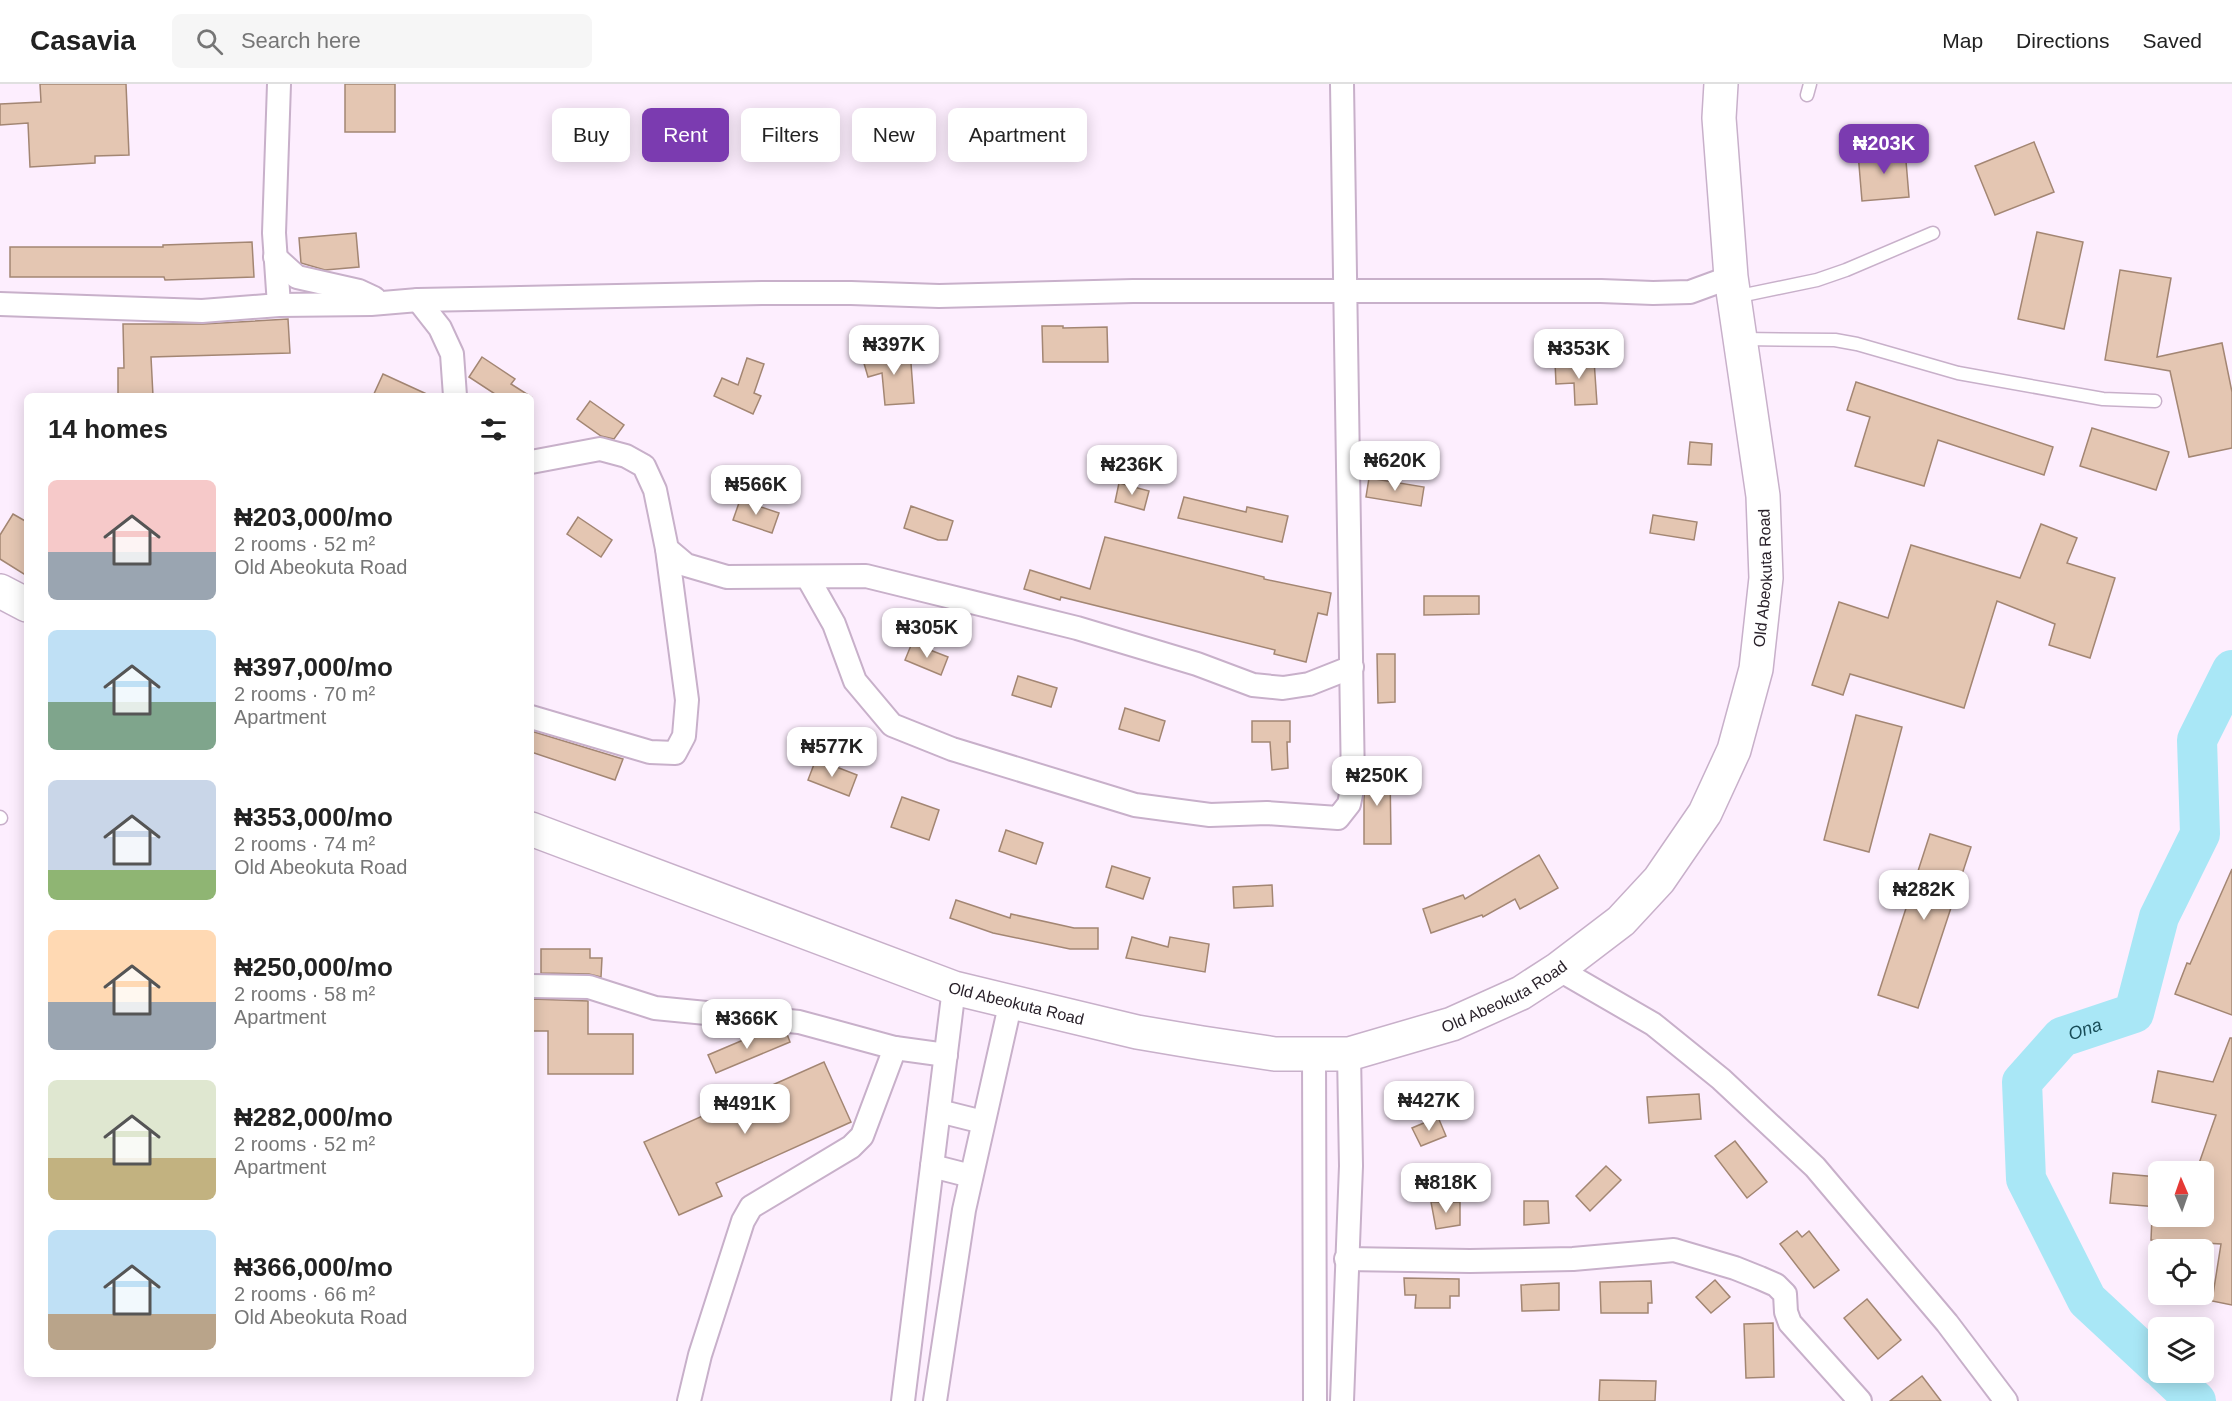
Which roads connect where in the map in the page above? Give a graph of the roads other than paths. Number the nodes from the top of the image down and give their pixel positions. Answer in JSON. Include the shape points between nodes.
{"nodes":[{"id":1,"x":279,"y":84,"type":"edge"},
{"id":2,"x":1342,"y":84,"type":"edge"},
{"id":3,"x":1721,"y":84,"type":"edge"},
{"id":4,"x":1933,"y":233,"type":"dead end"},
{"id":5,"x":275,"y":257,"type":"junction"},
{"id":6,"x":1732,"y":287,"type":"junction"},
{"id":7,"x":1344,"y":292,"type":"junction"},
{"id":8,"x":418,"y":300,"type":"junction"},
{"id":9,"x":385,"y":302,"type":"junction"},
{"id":10,"x":0,"y":304,"type":"edge"},
{"id":11,"x":279,"y":304,"type":"junction"},
{"id":12,"x":1740,"y":339,"type":"junction"},
{"id":13,"x":455,"y":393,"type":"edge"},
{"id":14,"x":2155,"y":401,"type":"dead end"},
{"id":15,"x":534,"y":462,"type":"edge"},
{"id":16,"x":667,"y":549,"type":"junction"},
{"id":17,"x":808,"y":578,"type":"junction"},
{"id":18,"x":0,"y":591,"type":"edge"},
{"id":19,"x":24,"y":603,"type":"edge"},
{"id":20,"x":1352,"y":667,"type":"junction"},
{"id":21,"x":534,"y":718,"type":"edge"},
{"id":22,"x":534,"y":829,"type":"edge"},
{"id":23,"x":1558,"y":969,"type":"junction"},
{"id":24,"x":534,"y":986,"type":"edge"},
{"id":25,"x":954,"y":988,"type":"junction"},
{"id":26,"x":1011,"y":1002,"type":"junction"},
{"id":27,"x":895,"y":1048,"type":"junction"},
{"id":28,"x":1314,"y":1054,"type":"junction"},
{"id":29,"x":1349,"y":1054,"type":"junction"},
{"id":30,"x":946,"y":1055,"type":"junction"},
{"id":31,"x":939,"y":1111,"type":"junction"},
{"id":32,"x":983,"y":1122,"type":"junction"},
{"id":33,"x":932,"y":1166,"type":"junction"},
{"id":34,"x":971,"y":1176,"type":"junction"},
{"id":35,"x":1347,"y":1258,"type":"junction"},
{"id":36,"x":689,"y":1401,"type":"edge"},
{"id":37,"x":903,"y":1401,"type":"edge"},
{"id":38,"x":935,"y":1401,"type":"edge"},
{"id":39,"x":1315,"y":1401,"type":"edge"},
{"id":40,"x":1342,"y":1401,"type":"edge"},
{"id":41,"x":1860,"y":1401,"type":"edge"},
{"id":42,"x":2006,"y":1401,"type":"edge"}],
"edges":[{"from":1,"to":5,"type":"street"},
{"from":2,"to":7,"type":"street"},
{"from":3,"to":6,"type":"highway","name":"Old Abeokuta Road","via":[[1719,118]]},
{"from":4,"to":6,"type":"lane","via":[[1817,280]]},
{"from":5,"to":9,"type":"street","via":[[297,277],[359,291]]},
{"from":5,"to":11,"type":"street"},
{"from":6,"to":7,"type":"street","via":[[1662,293]]},
{"from":6,"to":12,"type":"highway","name":"Old Abeokuta Road"},
{"from":7,"to":8,"type":"street","via":[[1133,291],[939,296],[773,293]]},
{"from":7,"to":20,"type":"street"},
{"from":8,"to":9,"type":"street"},
{"from":8,"to":13,"type":"street","via":[[440,328],[452,354]]},
{"from":9,"to":11,"type":"street"},
{"from":10,"to":11,"type":"street","via":[[202,311]]},
{"from":12,"to":14,"type":"lane","via":[[1835,340],[1958,373],[2103,399]]},
{"from":12,"to":23,"type":"highway","name":"Old Abeokuta Road","via":[[1763,496],[1766,578],[1756,669],[1734,750],[1705,813],[1659,880],[1622,921]]},
{"from":15,"to":16,"type":"street","via":[[600,450],[626,456],[644,466],[655,490]]},
{"from":16,"to":17,"type":"street","via":[[686,565],[727,577]]},
{"from":16,"to":21,"type":"street","via":[[687,700],[684,736],[675,753],[650,752]]},
{"from":17,"to":20,"type":"street","via":[[866,576],[949,595],[1077,628],[1253,685],[1283,688],[1310,684]]},
{"from":17,"to":20,"type":"street","via":[[834,624],[855,681],[892,725],[952,749],[1135,805],[1210,815],[1267,813],[1338,818],[1349,804],[1353,785]]},
{"from":18,"to":19,"type":"highway"},
{"from":22,"to":25,"type":"highway","name":"Old Abeokuta Road"},
{"from":23,"to":29,"type":"highway","name":"Old Abeokuta Road","via":[[1521,993],[1452,1024]]},
{"from":23,"to":42,"type":"street","via":[[1653,1024],[1721,1079],[1815,1167],[1947,1323]]},
{"from":24,"to":27,"type":"street","via":[[589,987],[655,1008],[799,1022]]},
{"from":25,"to":26,"type":"highway","name":"Old Abeokuta Road"},
{"from":25,"to":30,"type":"street"},
{"from":26,"to":28,"type":"highway","name":"Old Abeokuta Road","via":[[1137,1032],[1275,1054]]},
{"from":26,"to":32,"type":"street"},
{"from":27,"to":30,"type":"street"},
{"from":27,"to":36,"type":"street","via":[[862,1136],[851,1147],[751,1207],[742,1221]]},
{"from":28,"to":29,"type":"highway","name":"Old Abeokuta Road"},
{"from":28,"to":39,"type":"street"},
{"from":29,"to":35,"type":"street","via":[[1351,1166]]},
{"from":30,"to":31,"type":"street"},
{"from":31,"to":32,"type":"street"},
{"from":31,"to":33,"type":"street"},
{"from":32,"to":34,"type":"street"},
{"from":33,"to":34,"type":"street"},
{"from":33,"to":37,"type":"street"},
{"from":34,"to":38,"type":"street"},
{"from":35,"to":40,"type":"street"},
{"from":35,"to":41,"type":"street","via":[[1573,1259],[1674,1250],[1693,1255],[1776,1285],[1785,1294],[1790,1323]]}]}
